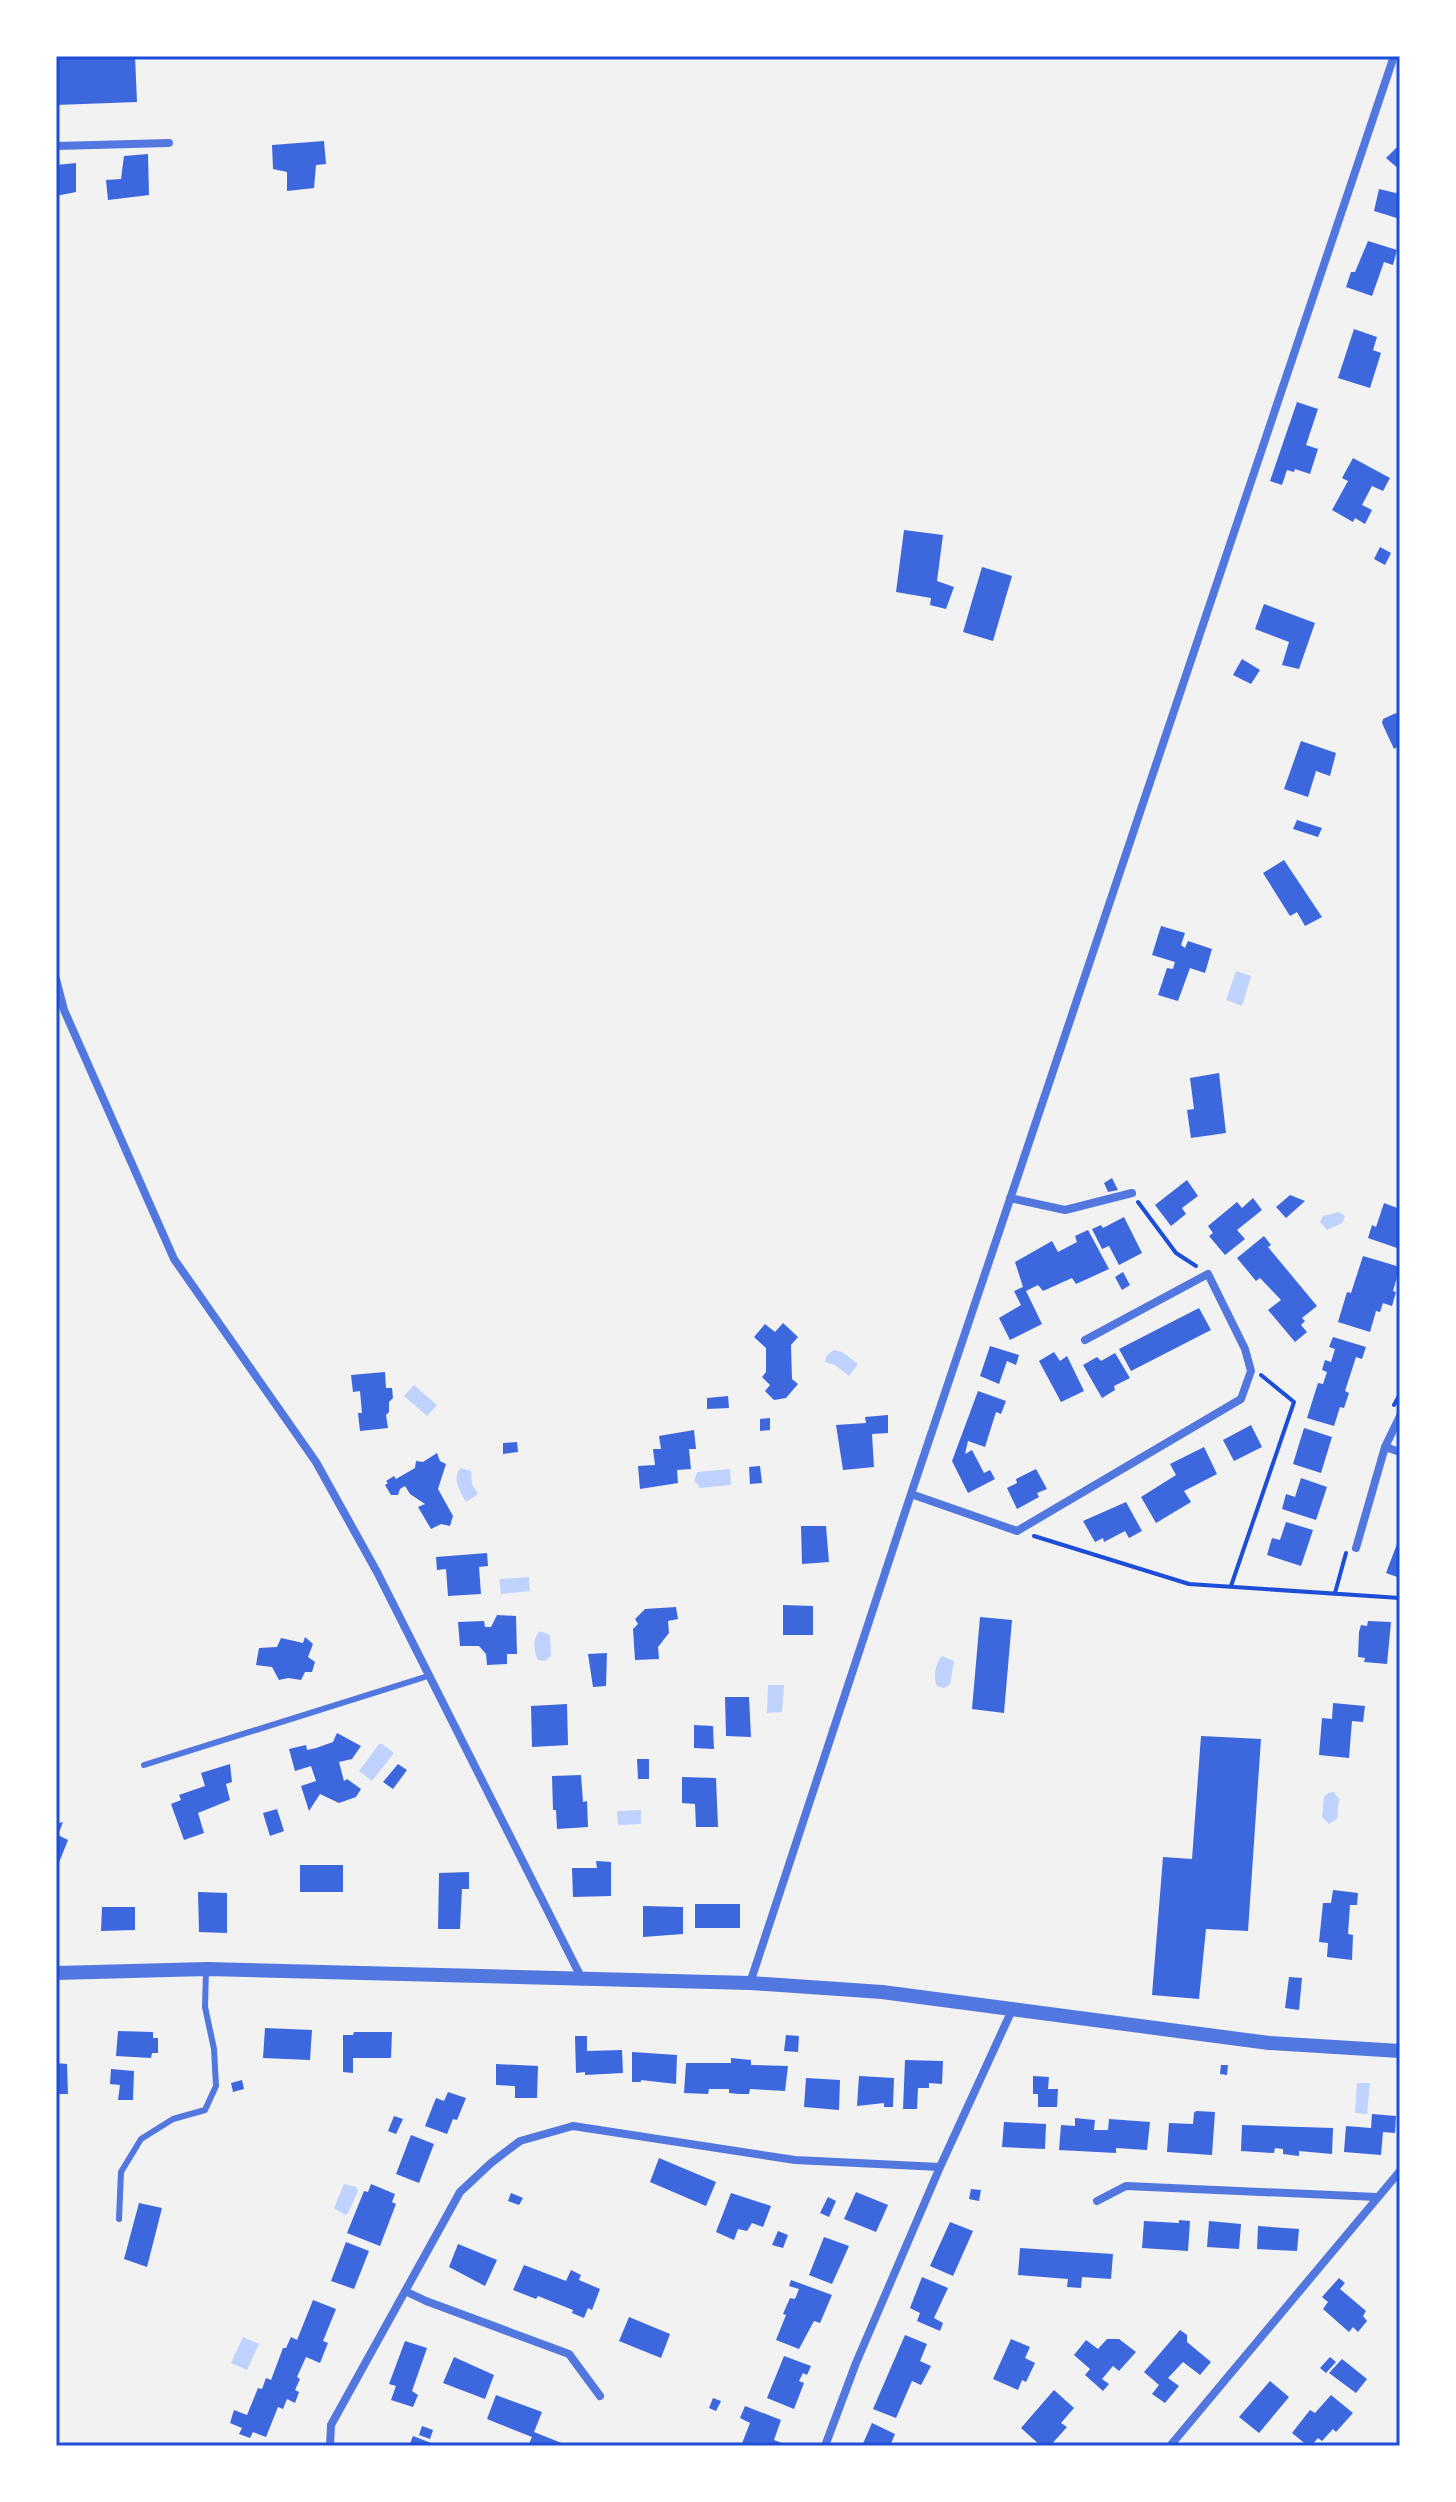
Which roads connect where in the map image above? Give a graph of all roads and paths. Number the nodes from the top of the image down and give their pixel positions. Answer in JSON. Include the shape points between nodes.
{"nodes":[{"id":1,"x":1394,"y":56,"type":"edge"},
{"id":2,"x":169,"y":143,"type":"dead end"},
{"id":3,"x":56,"y":146,"type":"edge"},
{"id":4,"x":56,"y":979,"type":"edge"},
{"id":5,"x":1132,"y":1193,"type":"joint"},
{"id":6,"x":1010,"y":1198,"type":"junction"},
{"id":7,"x":1208,"y":1274,"type":"junction"},
{"id":8,"x":1085,"y":1340,"type":"dead end"},
{"id":9,"x":1250,"y":1366,"type":"junction"},
{"id":10,"x":1400,"y":1416,"type":"edge"},
{"id":11,"x":1385,"y":1447,"type":"junction"},
{"id":12,"x":1400,"y":1452,"type":"edge"},
{"id":13,"x":911,"y":1494,"type":"junction"},
{"id":14,"x":1017,"y":1531,"type":"junction"},
{"id":15,"x":1356,"y":1548,"type":"dead end"},
{"id":16,"x":1231,"y":1586,"type":"junction"},
{"id":17,"x":1400,"y":1598,"type":"edge"},
{"id":18,"x":428,"y":1676,"type":"junction"},
{"id":19,"x":144,"y":1765,"type":"dead end"},
{"id":20,"x":207,"y":1969,"type":"junction"},
{"id":21,"x":56,"y":1973,"type":"edge"},
{"id":22,"x":582,"y":1980,"type":"junction"},
{"id":23,"x":750,"y":1983,"type":"junction"},
{"id":24,"x":1012,"y":2010,"type":"junction"},
{"id":25,"x":1400,"y":2051,"type":"edge"},
{"id":26,"x":940,"y":2167,"type":"junction"},
{"id":27,"x":1400,"y":2171,"type":"edge"},
{"id":28,"x":1377,"y":2197,"type":"junction"},
{"id":29,"x":1097,"y":2201,"type":"dead end"},
{"id":30,"x":119,"y":2219,"type":"dead end"},
{"id":31,"x":405,"y":2291,"type":"junction"},
{"id":32,"x":600,"y":2396,"type":"dead end"},
{"id":33,"x":330,"y":2446,"type":"edge"},
{"id":34,"x":825,"y":2446,"type":"edge"},
{"id":35,"x":1170,"y":2446,"type":"edge"}],
"edges":[{"from":1,"to":6,"type":"street"},
{"from":2,"to":3,"type":"street"},
{"from":4,"to":18,"type":"street","via":[[64,1010],[174,1259],[316,1462]]},
{"from":5,"to":6,"type":"street","via":[[1065,1210]]},
{"from":5,"to":7,"type":"path","via":[[1176,1253]]},
{"from":6,"to":13,"type":"street"},
{"from":7,"to":8,"type":"street"},
{"from":7,"to":9,"type":"street"},
{"from":9,"to":14,"type":"street","via":[[1241,1399]]},
{"from":9,"to":16,"type":"path","via":[[1294,1402]]},
{"from":10,"to":11,"type":"street"},
{"from":11,"to":12,"type":"street"},
{"from":11,"to":15,"type":"street"},
{"from":13,"to":14,"type":"street"},
{"from":13,"to":23,"type":"street"},
{"from":14,"to":16,"type":"path","via":[[1189,1584]]},
{"from":16,"to":17,"type":"path"},
{"from":18,"to":19,"type":"lane"},
{"from":18,"to":22,"type":"street"},
{"from":20,"to":21,"type":"street"},
{"from":20,"to":22,"type":"street"},
{"from":20,"to":30,"type":"lane","via":[[205,2007],[216,2086],[205,2110],[173,2119],[141,2139],[121,2172]]},
{"from":22,"to":23,"type":"street"},
{"from":23,"to":24,"type":"street","via":[[882,1992]]},
{"from":24,"to":25,"type":"street","via":[[1269,2043]]},
{"from":24,"to":26,"type":"street"},
{"from":26,"to":31,"type":"street","via":[[795,2160],[573,2126],[520,2141],[460,2192]]},
{"from":26,"to":34,"type":"street"},
{"from":27,"to":28,"type":"street"},
{"from":28,"to":29,"type":"street","via":[[1126,2186]]},
{"from":28,"to":35,"type":"street"},
{"from":31,"to":32,"type":"street","via":[[569,2354]]},
{"from":31,"to":33,"type":"street","via":[[331,2425]]}]}
